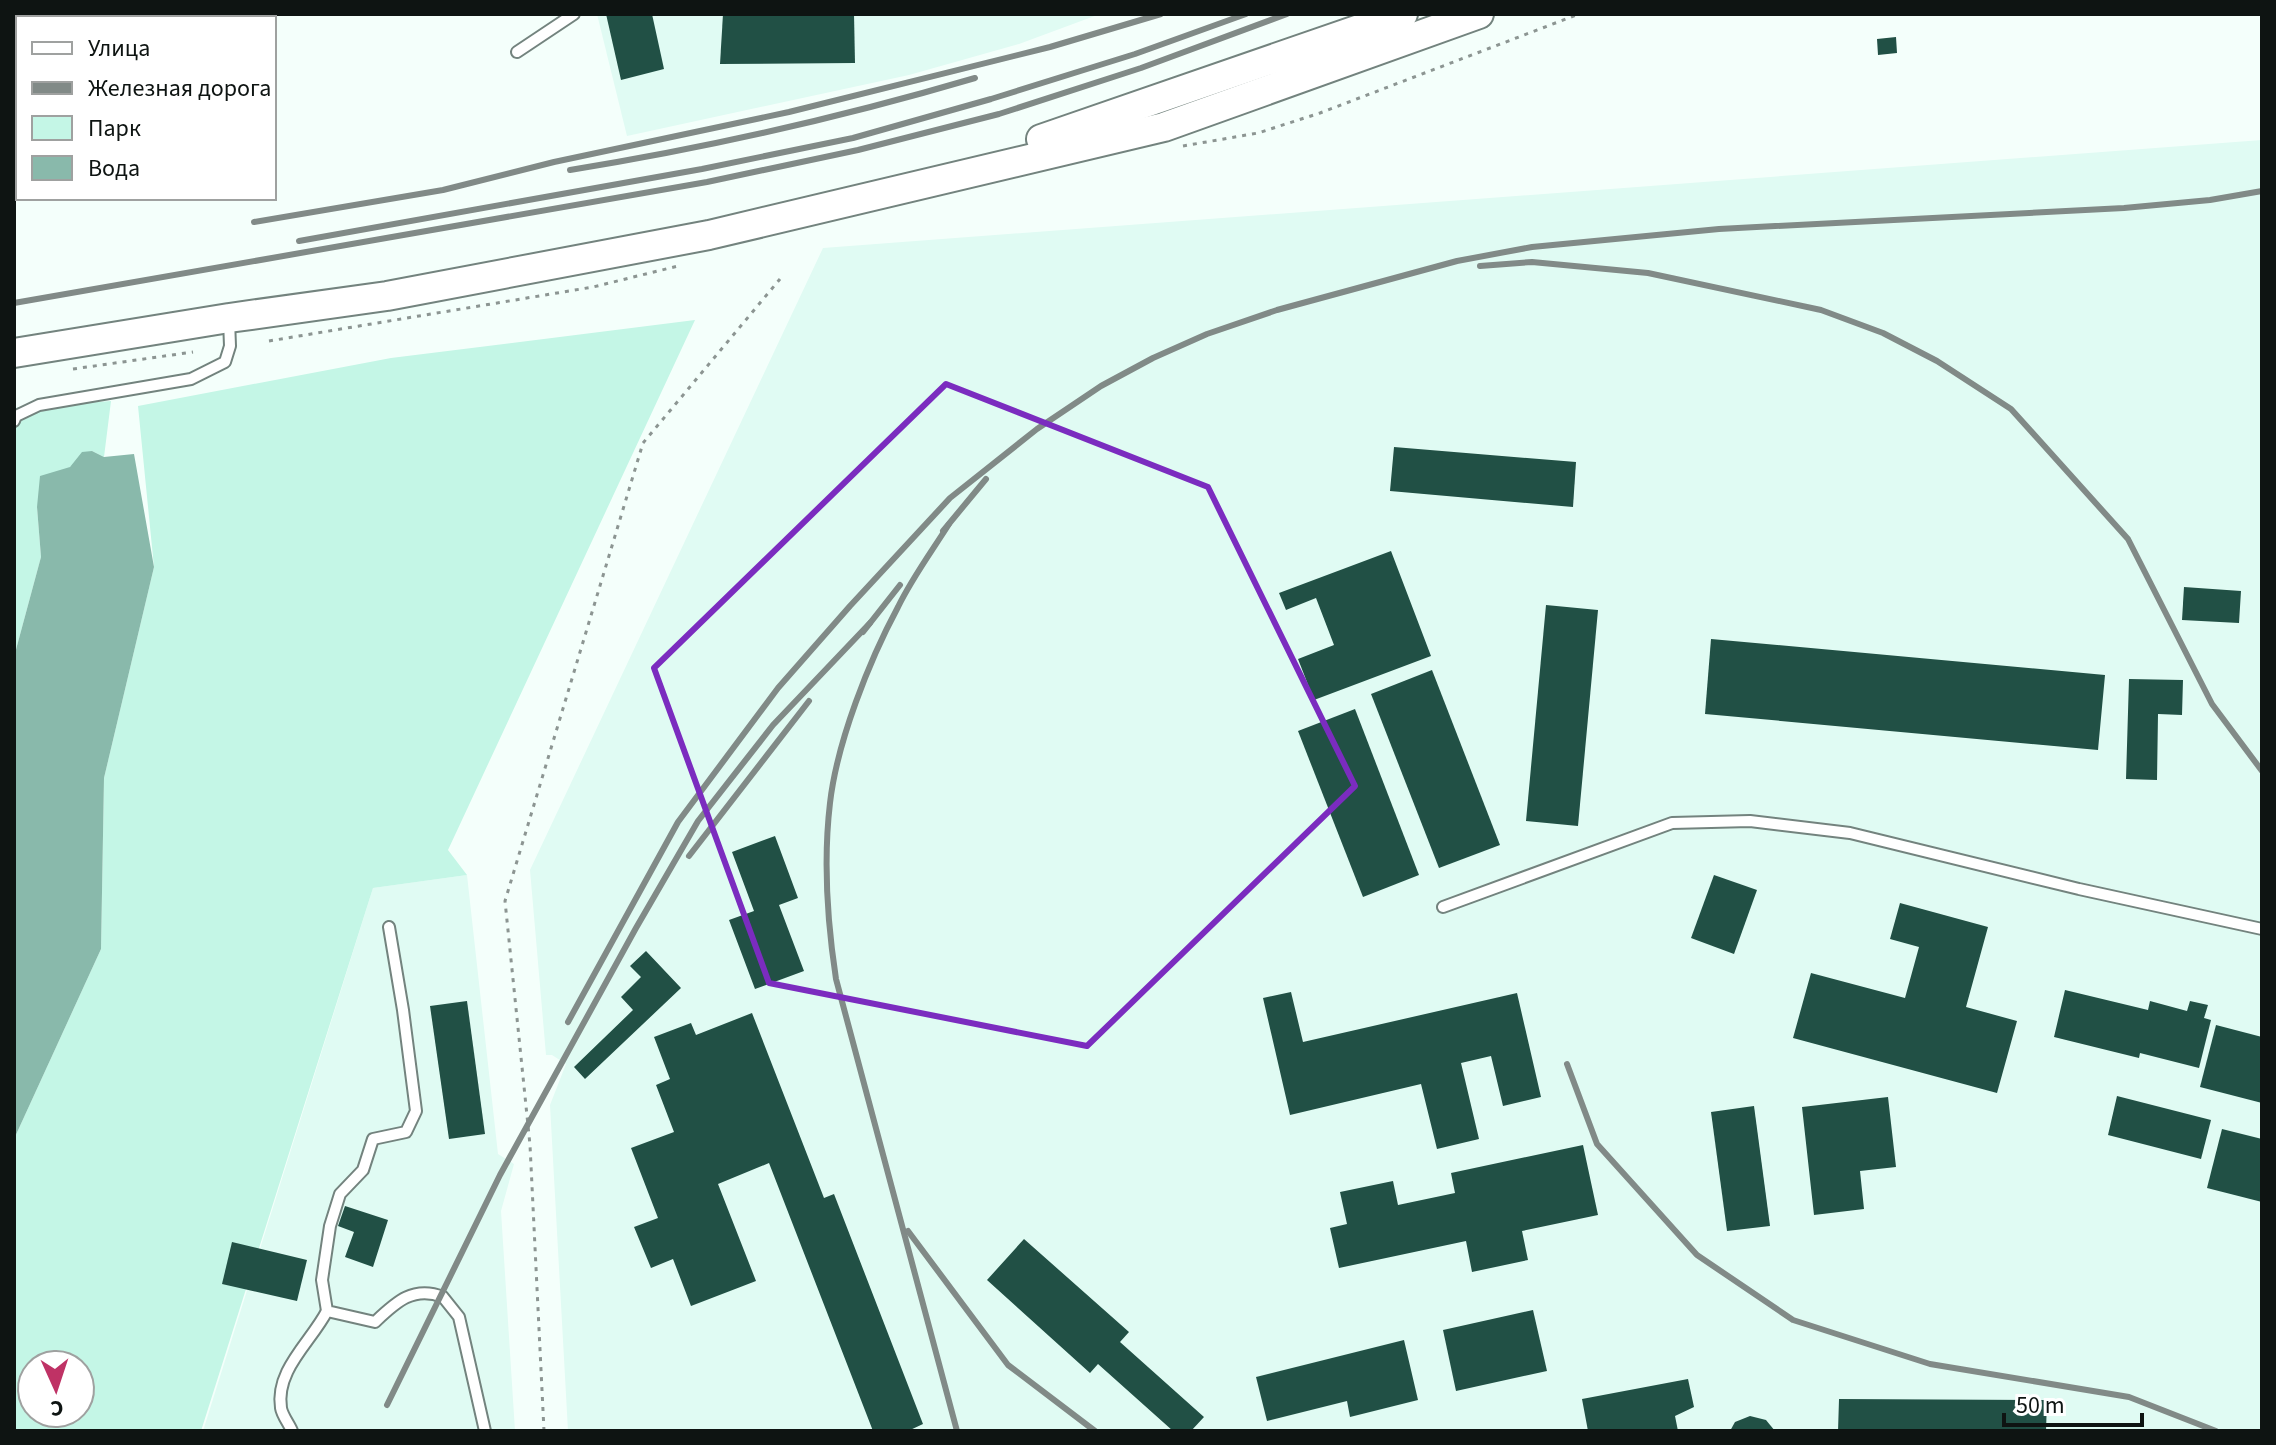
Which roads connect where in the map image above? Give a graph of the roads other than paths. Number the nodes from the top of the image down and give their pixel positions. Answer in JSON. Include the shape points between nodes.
{"nodes":[{"id":1,"x":574,"y":14,"type":"edge"},
{"id":2,"x":1403,"y":14,"type":"edge"},
{"id":3,"x":1479,"y":14,"type":"edge"},
{"id":4,"x":517,"y":52,"type":"dead end"},
{"id":5,"x":870,"y":197,"type":"junction"},
{"id":6,"x":229,"y":318,"type":"junction"},
{"id":7,"x":14,"y":353,"type":"edge"},
{"id":8,"x":14,"y":421,"type":"edge"},
{"id":9,"x":1443,"y":907,"type":"dead end"},
{"id":10,"x":389,"y":927,"type":"dead end"},
{"id":11,"x":2262,"y":929,"type":"edge"},
{"id":12,"x":327,"y":1311,"type":"junction"},
{"id":13,"x":292,"y":1431,"type":"edge"},
{"id":14,"x":485,"y":1431,"type":"edge"}],
"edges":[{"from":1,"to":4,"type":"lane"},
{"from":2,"to":5,"type":"main road"},
{"from":3,"to":5,"type":"main road","via":[[1164,127]]},
{"from":5,"to":6,"type":"main road","via":[[543,269]]},
{"from":6,"to":7,"type":"main road"},
{"from":6,"to":8,"type":"lane","via":[[225,362],[191,379],[39,405]]},
{"from":9,"to":11,"type":"lane","via":[[1672,823],[1750,821],[1850,833]]},
{"from":10,"to":12,"type":"lane","via":[[416,1111],[406,1132],[373,1139],[363,1170],[340,1194],[322,1280]]},
{"from":12,"to":13,"type":"lane","via":[[283,1380],[281,1409]]},
{"from":12,"to":14,"type":"lane","via":[[375,1322],[413,1293],[443,1297],[459,1317]]}]}
